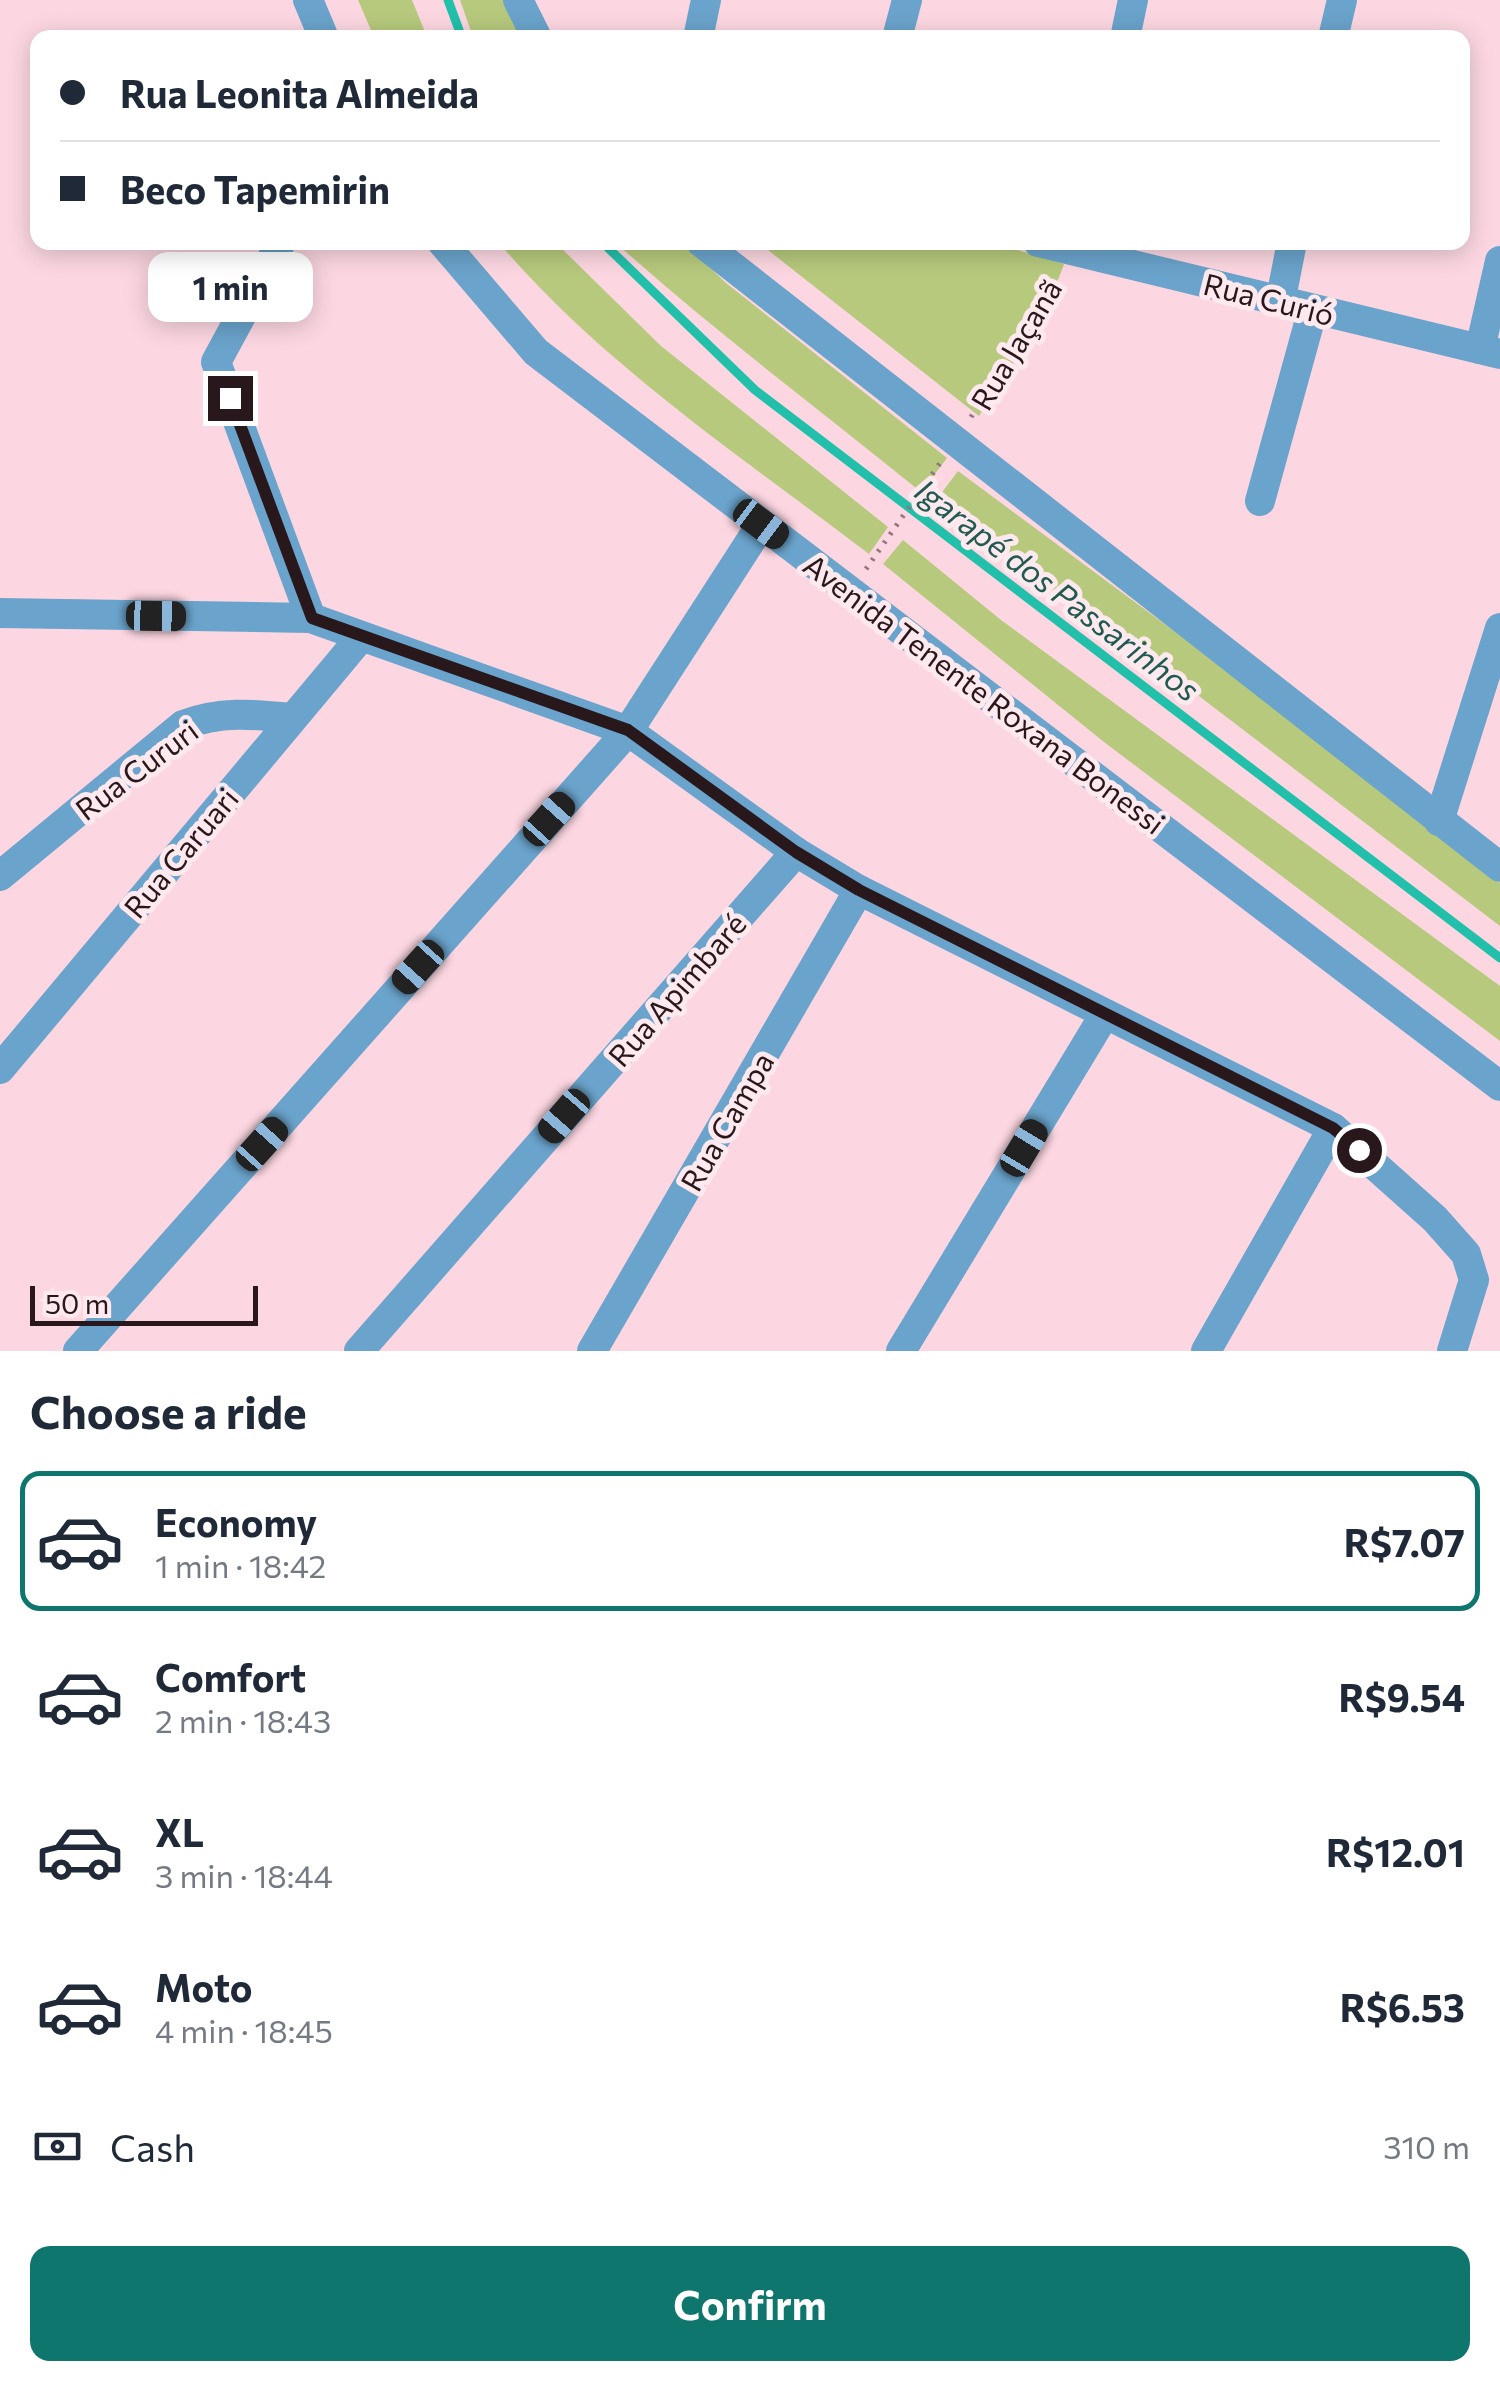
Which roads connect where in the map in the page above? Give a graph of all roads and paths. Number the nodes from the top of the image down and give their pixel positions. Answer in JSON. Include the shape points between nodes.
{"nodes":[{"id":1,"x":308,"y":0,"type":"edge"},
{"id":2,"x":518,"y":0,"type":"edge"},
{"id":3,"x":706,"y":0,"type":"edge"},
{"id":4,"x":907,"y":0,"type":"edge"},
{"id":5,"x":1133,"y":0,"type":"edge"},
{"id":6,"x":1342,"y":0,"type":"edge"},
{"id":7,"x":321,"y":30,"type":"edge"},
{"id":8,"x":533,"y":30,"type":"edge"},
{"id":9,"x":700,"y":30,"type":"edge"},
{"id":10,"x":899,"y":30,"type":"edge"},
{"id":11,"x":1127,"y":30,"type":"edge"},
{"id":12,"x":1335,"y":30,"type":"edge"},
{"id":13,"x":277,"y":250,"type":"edge"},
{"id":14,"x":449,"y":250,"type":"edge"},
{"id":15,"x":711,"y":250,"type":"edge"},
{"id":16,"x":1069,"y":250,"type":"edge"},
{"id":17,"x":1083,"y":250,"type":"edge"},
{"id":18,"x":1290,"y":250,"type":"edge"},
{"id":19,"x":1500,"y":261,"type":"edge"},
{"id":20,"x":1280,"y":298,"type":"junction"},
{"id":21,"x":1313,"y":309,"type":"junction"},
{"id":22,"x":1490,"y":352,"type":"edge"},
{"id":23,"x":947,"y":454,"type":"junction"},
{"id":24,"x":1260,"y":501,"type":"dead end"},
{"id":25,"x":761,"y":524,"type":"junction"},
{"id":26,"x":860,"y":577,"type":"dead end"},
{"id":27,"x":0,"y":613,"type":"edge"},
{"id":28,"x":312,"y":618,"type":"junction"},
{"id":29,"x":1500,"y":628,"type":"edge"},
{"id":30,"x":362,"y":637,"type":"junction"},
{"id":31,"x":291,"y":718,"type":"junction"},
{"id":32,"x":628,"y":730,"type":"junction"},
{"id":33,"x":1438,"y":821,"type":"junction"},
{"id":34,"x":796,"y":852,"type":"junction"},
{"id":35,"x":1500,"y":867,"type":"edge"},
{"id":36,"x":0,"y":876,"type":"edge"},
{"id":37,"x":859,"y":890,"type":"junction"},
{"id":38,"x":1106,"y":1014,"type":"junction"},
{"id":39,"x":0,"y":1069,"type":"edge"},
{"id":40,"x":1500,"y":1086,"type":"edge"},
{"id":41,"x":1333,"y":1128,"type":"junction"},
{"id":42,"x":1454,"y":1349,"type":"edge"},
{"id":43,"x":78,"y":1351,"type":"edge"},
{"id":44,"x":358,"y":1351,"type":"edge"},
{"id":45,"x":592,"y":1351,"type":"edge"},
{"id":46,"x":901,"y":1351,"type":"edge"},
{"id":47,"x":1206,"y":1351,"type":"edge"}],
"edges":[{"from":1,"to":7,"type":"street"},
{"from":2,"to":8,"type":"street"},
{"from":3,"to":9,"type":"street"},
{"from":4,"to":10,"type":"street"},
{"from":5,"to":11,"type":"street"},
{"from":6,"to":12,"type":"street"},
{"from":13,"to":28,"type":"street","via":[[216,362]]},
{"from":14,"to":25,"type":"street","name":"Avenida Tenente Roxana Bonessi","via":[[536,352]]},
{"from":15,"to":23,"type":"street"},
{"from":16,"to":23,"type":"path","name":"Rua Jaçanã"},
{"from":17,"to":20,"type":"street","name":"Rua Curió"},
{"from":18,"to":20,"type":"street"},
{"from":19,"to":22,"type":"street"},
{"from":20,"to":21,"type":"street","name":"Rua Curió"},
{"from":21,"to":22,"type":"street","name":"Rua Curió"},
{"from":21,"to":24,"type":"street"},
{"from":23,"to":26,"type":"path","name":"Rua Jaçanã"},
{"from":23,"to":33,"type":"street"},
{"from":25,"to":32,"type":"street"},
{"from":25,"to":40,"type":"street","name":"Avenida Tenente Roxana Bonessi"},
{"from":27,"to":28,"type":"street"},
{"from":28,"to":30,"type":"street"},
{"from":29,"to":33,"type":"street"},
{"from":30,"to":31,"type":"street","name":"Rua Caruari"},
{"from":30,"to":32,"type":"street"},
{"from":31,"to":36,"type":"street","name":"Rua Cururi","via":[[238,713],[183,726]]},
{"from":31,"to":39,"type":"street","name":"Rua Caruari"},
{"from":32,"to":34,"type":"street"},
{"from":32,"to":43,"type":"street"},
{"from":33,"to":35,"type":"street"},
{"from":34,"to":37,"type":"street"},
{"from":34,"to":44,"type":"street","name":"Rua Apimbaré"},
{"from":37,"to":38,"type":"street"},
{"from":37,"to":45,"type":"street","name":"Rua Campa"},
{"from":38,"to":41,"type":"street"},
{"from":38,"to":46,"type":"street"},
{"from":41,"to":42,"type":"street","via":[[1436,1218],[1466,1254],[1474,1280]]},
{"from":41,"to":47,"type":"street"}]}
